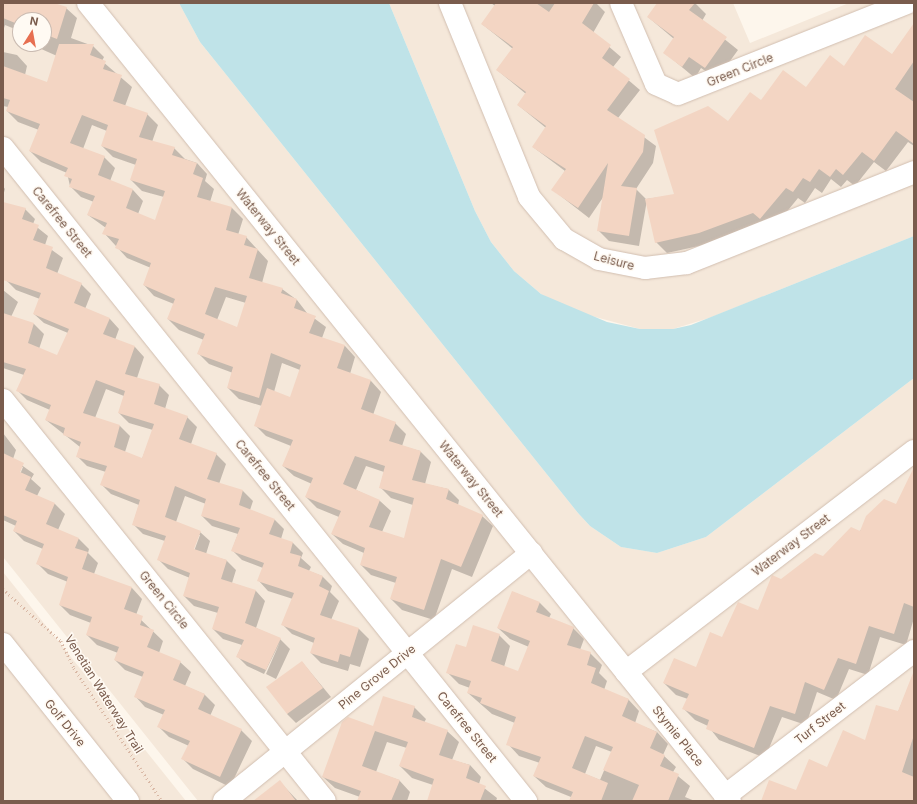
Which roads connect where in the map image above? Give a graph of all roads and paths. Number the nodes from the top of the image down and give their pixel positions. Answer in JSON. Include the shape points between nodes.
{"nodes":[{"id":1,"x":88,"y":3,"type":"edge"},
{"id":2,"x":450,"y":3,"type":"edge"},
{"id":3,"x":621,"y":3,"type":"edge"},
{"id":4,"x":907,"y":3,"type":"edge"},
{"id":5,"x":3,"y":148,"type":"edge"},
{"id":6,"x":914,"y":172,"type":"edge"},
{"id":7,"x":3,"y":400,"type":"edge"},
{"id":8,"x":914,"y":451,"type":"edge"},
{"id":9,"x":531,"y":553,"type":"junction"},
{"id":10,"x":3,"y":589,"type":"edge"},
{"id":11,"x":3,"y":644,"type":"edge"},
{"id":12,"x":914,"y":651,"type":"edge"},
{"id":13,"x":407,"y":652,"type":"junction"},
{"id":14,"x":626,"y":672,"type":"junction"},
{"id":15,"x":285,"y":751,"type":"junction"},
{"id":16,"x":727,"y":798,"type":"edge"},
{"id":17,"x":128,"y":801,"type":"edge"},
{"id":18,"x":162,"y":801,"type":"edge"},
{"id":19,"x":224,"y":801,"type":"edge"},
{"id":20,"x":325,"y":801,"type":"edge"},
{"id":21,"x":526,"y":801,"type":"edge"}],
"edges":[{"from":1,"to":9,"type":"street","name":"Waterway Street"},
{"from":2,"to":6,"type":"street","name":"Leisure","via":[[528,197],[564,239],[599,259],[644,268],[687,263]]},
{"from":3,"to":4,"type":"street","name":"Green Circle","via":[[656,84],[678,94]]},
{"from":5,"to":13,"type":"street","name":"Carefree Street"},
{"from":7,"to":15,"type":"street","name":"Green Circle"},
{"from":8,"to":14,"type":"street","name":"Waterway Street"},
{"from":9,"to":13,"type":"street","name":"Pine Grove Drive"},
{"from":9,"to":14,"type":"street","name":"Waterway Street"},
{"from":10,"to":18,"type":"path","name":"Venetian Waterway Trail","via":[[61,641],[74,668]]},
{"from":11,"to":17,"type":"street","name":"Golf Drive"},
{"from":12,"to":16,"type":"street","name":"Turf Street"},
{"from":13,"to":15,"type":"street","name":"Pine Grove Drive"},
{"from":13,"to":21,"type":"street","name":"Carefree Street"},
{"from":14,"to":16,"type":"street","name":"Stymie Place"},
{"from":15,"to":19,"type":"street","name":"Pine Grove Drive"},
{"from":15,"to":20,"type":"street","name":"Green Circle"}]}
